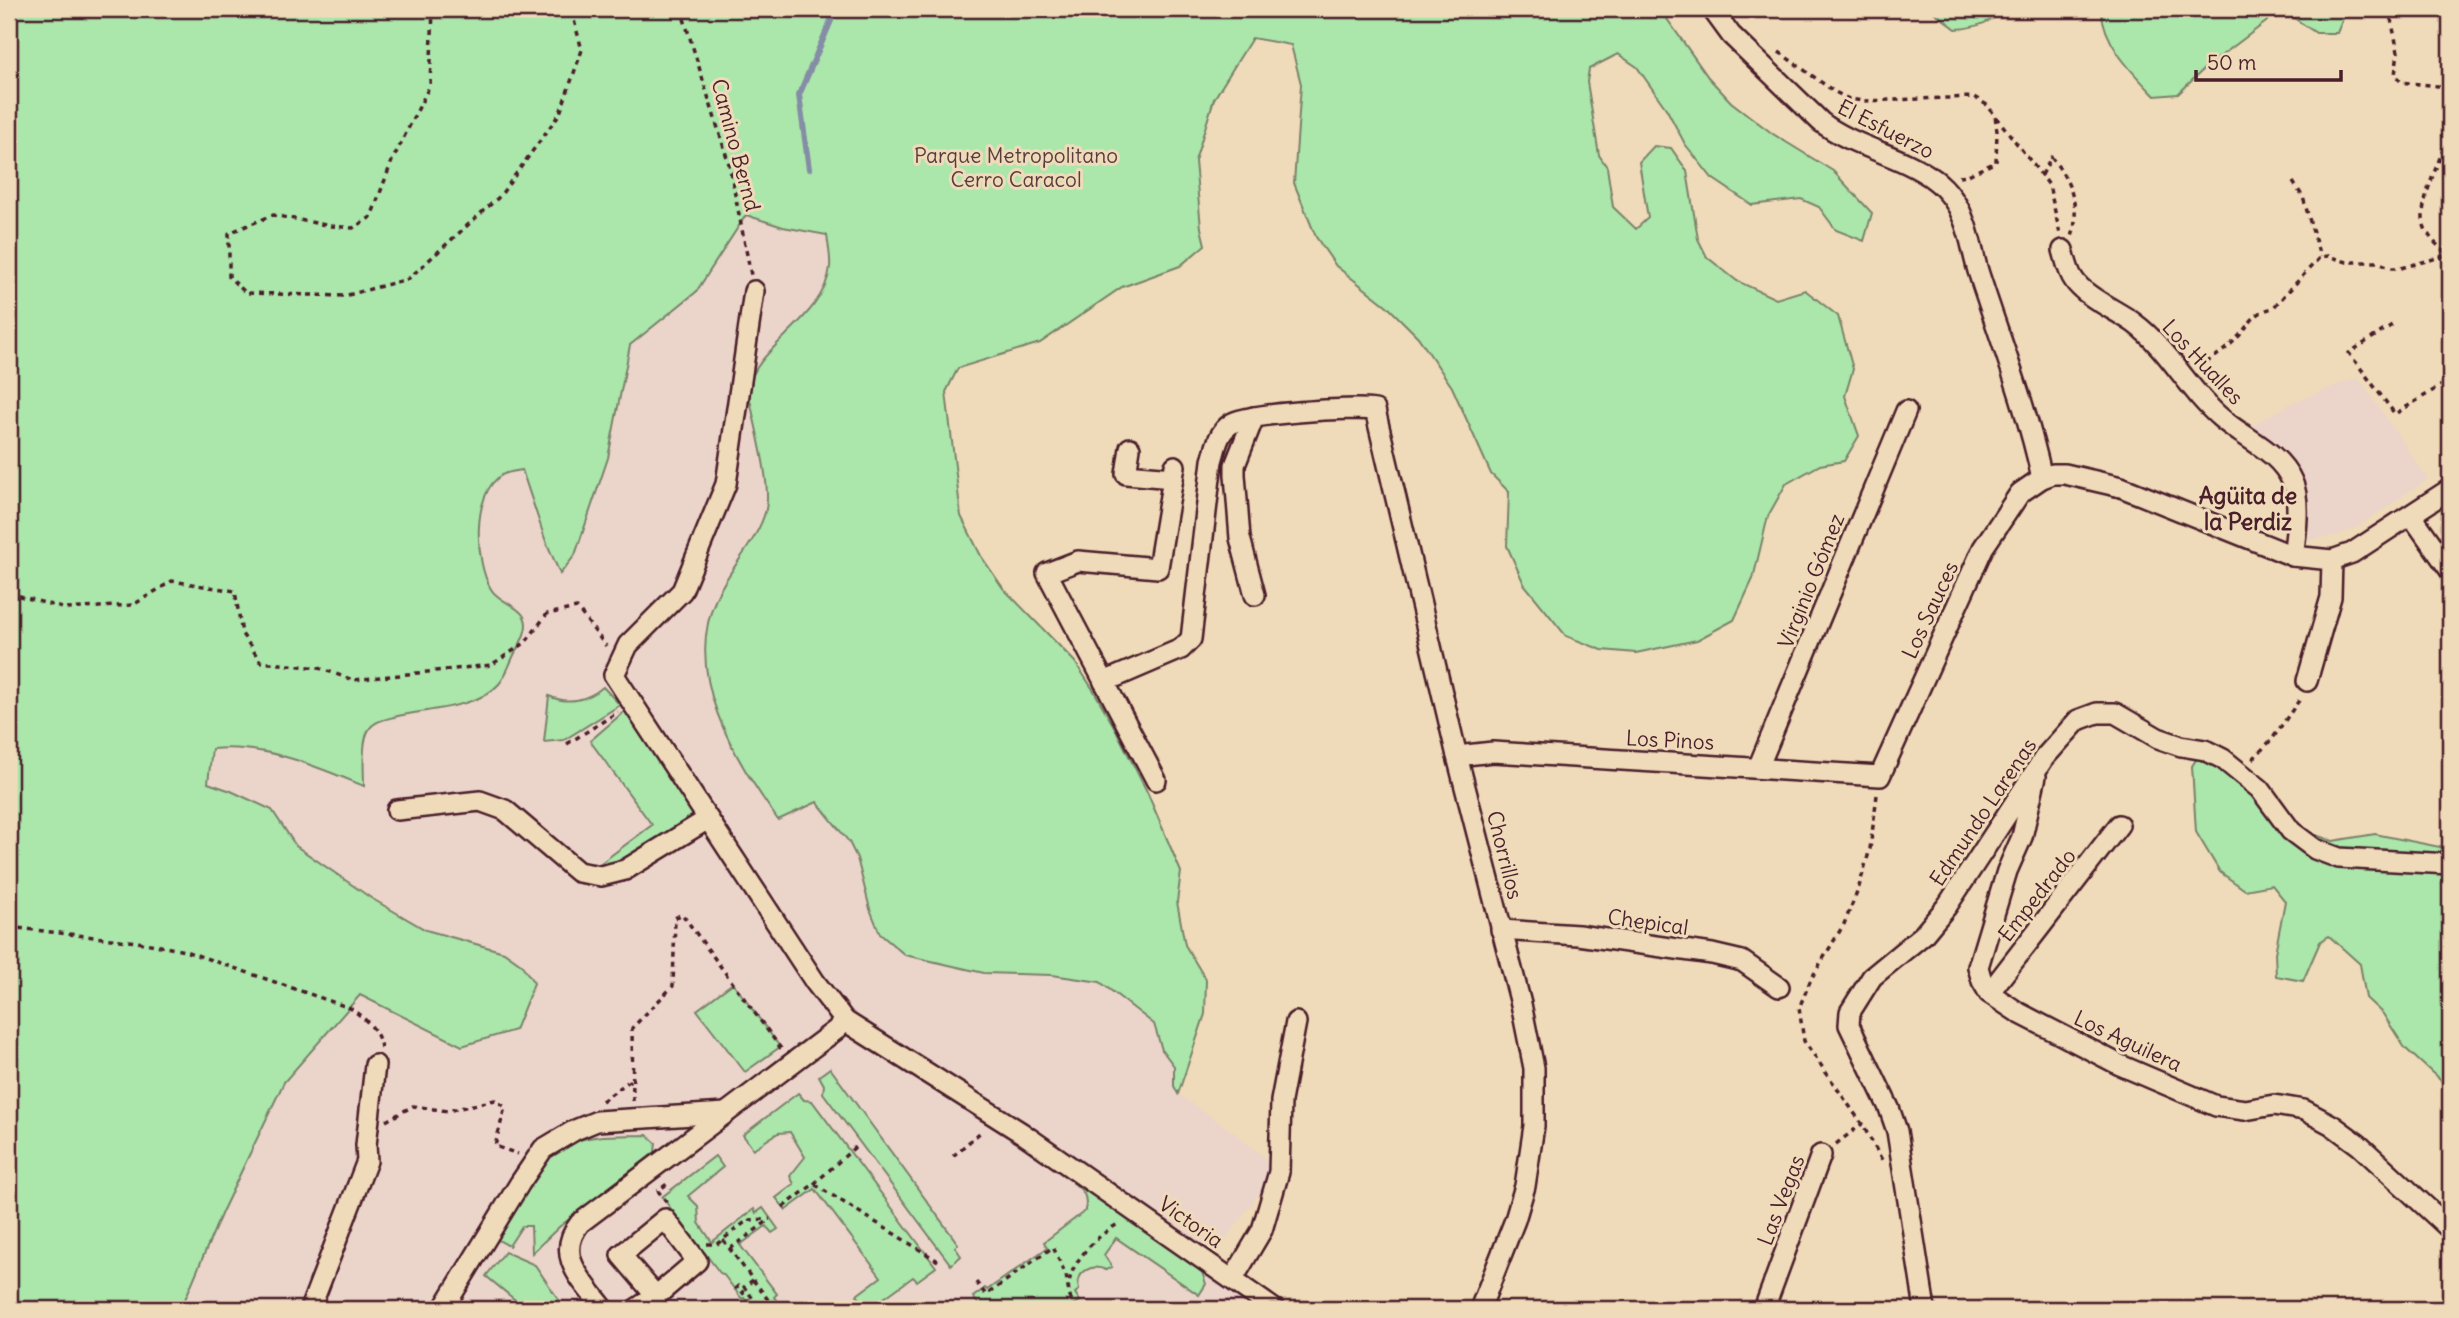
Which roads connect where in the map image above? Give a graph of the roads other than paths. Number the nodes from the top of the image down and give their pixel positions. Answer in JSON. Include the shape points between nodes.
{"nodes":[{"id":1,"x":1712,"y":9,"type":"edge"},
{"id":2,"x":2063,"y":250,"type":"road end"},
{"id":3,"x":754,"y":291,"type":"road end"},
{"id":4,"x":1906,"y":411,"type":"dead end"},
{"id":5,"x":1254,"y":418,"type":"junction"},
{"id":6,"x":1130,"y":449,"type":"dead end"},
{"id":7,"x":2042,"y":478,"type":"junction"},
{"id":8,"x":2450,"y":489,"type":"edge"},
{"id":9,"x":2412,"y":516,"type":"junction"},
{"id":10,"x":2293,"y":556,"type":"junction"},
{"id":11,"x":2332,"y":560,"type":"junction"},
{"id":12,"x":2450,"y":570,"type":"edge"},
{"id":13,"x":1255,"y":596,"type":"dead end"},
{"id":14,"x":2307,"y":681,"type":"road end"},
{"id":15,"x":1104,"y":682,"type":"junction"},
{"id":16,"x":1457,"y":756,"type":"junction"},
{"id":17,"x":2038,"y":766,"type":"junction"},
{"id":18,"x":1758,"y":768,"type":"junction"},
{"id":19,"x":1880,"y":776,"type":"joint"},
{"id":20,"x":1156,"y":780,"type":"dead end"},
{"id":21,"x":397,"y":810,"type":"dead end"},
{"id":22,"x":708,"y":819,"type":"junction"},
{"id":23,"x":2119,"y":825,"type":"dead end"},
{"id":24,"x":2450,"y":864,"type":"edge"},
{"id":25,"x":1501,"y":930,"type":"junction"},
{"id":26,"x":1779,"y":987,"type":"dead end"},
{"id":27,"x":1989,"y":993,"type":"junction"},
{"id":28,"x":845,"y":1021,"type":"junction"},
{"id":29,"x":1296,"y":1022,"type":"dead end"},
{"id":30,"x":374,"y":1065,"type":"road end"},
{"id":31,"x":727,"y":1113,"type":"junction"},
{"id":32,"x":1821,"y":1155,"type":"road end"},
{"id":33,"x":2450,"y":1230,"type":"edge"},
{"id":34,"x":1233,"y":1279,"type":"junction"},
{"id":35,"x":656,"y":1296,"type":"dead end"},
{"id":36,"x":310,"y":1309,"type":"edge"},
{"id":37,"x":443,"y":1309,"type":"edge"},
{"id":38,"x":604,"y":1309,"type":"edge"},
{"id":39,"x":636,"y":1309,"type":"edge"},
{"id":40,"x":1274,"y":1309,"type":"edge"},
{"id":41,"x":1480,"y":1309,"type":"edge"},
{"id":42,"x":1764,"y":1309,"type":"edge"},
{"id":43,"x":1925,"y":1309,"type":"edge"}],
"edges":[{"from":1,"to":7,"type":"street","name":"El Esfuerzo","via":[[1731,36],[1832,131],[1907,163],[1952,197],[1964,218]]},
{"from":2,"to":10,"type":"street","name":"Los Hualles","via":[[2078,285],[2150,337],[2221,419],[2284,467],[2294,484],[2297,533]]},
{"from":3,"to":22,"type":"street","name":"Victoria","via":[[726,484],[682,591],[628,645],[614,675]]},
{"from":4,"to":18,"type":"street","name":"Virginio Gómez"},
{"from":5,"to":13,"type":"street","via":[[1234,475],[1242,549]]},
{"from":5,"to":15,"type":"street","via":[[1228,425],[1212,461],[1191,639],[1181,649]]},
{"from":5,"to":16,"type":"street","name":"Chorrillos","via":[[1348,408],[1376,410]]},
{"from":6,"to":15,"type":"street","via":[[1126,474],[1174,472],[1158,568],[1078,561],[1047,573]]},
{"from":7,"to":10,"type":"street","via":[[2065,474],[2121,487]]},
{"from":7,"to":19,"type":"street","name":"Los Sauces","via":[[2020,492],[1983,548]]},
{"from":8,"to":9,"type":"street"},
{"from":9,"to":11,"type":"street","via":[[2352,553]]},
{"from":9,"to":12,"type":"street"},
{"from":10,"to":11,"type":"street"},
{"from":11,"to":14,"type":"street","via":[[2330,597]]},
{"from":15,"to":20,"type":"street"},
{"from":16,"to":18,"type":"street","name":"Los Pinos","via":[[1493,752]]},
{"from":16,"to":25,"type":"street","name":"Chorrillos"},
{"from":17,"to":24,"type":"street","name":"Edmundo Larenas","via":[[2078,720],[2115,713],[2158,738],[2224,759],[2260,789],[2291,831],[2315,849],[2339,858]]},
{"from":17,"to":27,"type":"street","via":[[2022,837],[1978,967]]},
{"from":17,"to":43,"type":"street","name":"Edmundo Larenas","via":[[1947,906],[1923,934],[1872,977],[1850,1012],[1849,1025],[1897,1130]]},
{"from":18,"to":19,"type":"street","name":"Los Pinos"},
{"from":21,"to":22,"type":"street","via":[[480,801],[505,810],[578,872],[601,876],[625,870]]},
{"from":22,"to":28,"type":"street","name":"Victoria"},
{"from":23,"to":27,"type":"street","name":"Empedrado"},
{"from":25,"to":26,"type":"street","name":"Chepical","via":[[1578,934],[1712,954],[1742,961]]},
{"from":25,"to":41,"type":"street","name":"Chorrillos","via":[[1529,1037],[1536,1093],[1525,1186]]},
{"from":27,"to":33,"type":"street","name":"Los Aguilera","via":[[2120,1065],[2216,1106],[2245,1110],[2274,1105],[2304,1110],[2359,1144]]},
{"from":28,"to":31,"type":"street"},
{"from":28,"to":34,"type":"street","name":"Victoria","via":[[1081,1173]]},
{"from":29,"to":34,"type":"street","via":[[1281,1101],[1279,1172],[1262,1230]]},
{"from":30,"to":36,"type":"street","via":[[367,1161]]},
{"from":31,"to":37,"type":"street","via":[[597,1121],[543,1149]]},
{"from":31,"to":38,"type":"street","via":[[575,1230],[569,1246],[571,1261]]},
{"from":32,"to":42,"type":"street","name":"Las Vegas"},
{"from":34,"to":40,"type":"street","name":"Victoria"},
{"from":35,"to":39,"type":"street"}]}
